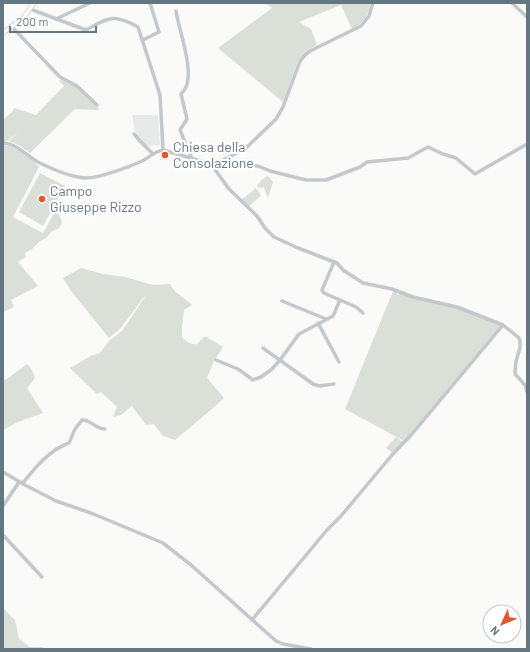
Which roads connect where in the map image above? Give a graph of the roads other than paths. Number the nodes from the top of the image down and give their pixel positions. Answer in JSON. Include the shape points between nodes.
{"nodes":[{"id":1,"x":34,"y":3,"type":"edge"},
{"id":2,"x":90,"y":3,"type":"edge"},
{"id":3,"x":150,"y":3,"type":"edge"},
{"id":4,"x":373,"y":3,"type":"edge"},
{"id":5,"x":512,"y":3,"type":"edge"},
{"id":6,"x":30,"y":9,"type":"junction"},
{"id":7,"x":176,"y":11,"type":"dead end"},
{"id":8,"x":527,"y":17,"type":"edge"},
{"id":9,"x":56,"y":19,"type":"junction"},
{"id":10,"x":12,"y":27,"type":"junction"},
{"id":11,"x":3,"y":33,"type":"edge"},
{"id":12,"x":143,"y":40,"type":"junction"},
{"id":13,"x":98,"y":105,"type":"dead end"},
{"id":14,"x":134,"y":134,"type":"dead end"},
{"id":15,"x":3,"y":143,"type":"edge"},
{"id":16,"x":527,"y":144,"type":"edge"},
{"id":17,"x":163,"y":150,"type":"junction"},
{"id":18,"x":153,"y":154,"type":"junction"},
{"id":19,"x":192,"y":159,"type":"junction"},
{"id":20,"x":225,"y":160,"type":"junction"},
{"id":21,"x":211,"y":164,"type":"junction"},
{"id":22,"x":334,"y":262,"type":"junction"},
{"id":23,"x":340,"y":300,"type":"junction"},
{"id":24,"x":282,"y":301,"type":"dead end"},
{"id":25,"x":363,"y":313,"type":"dead end"},
{"id":26,"x":326,"y":319,"type":"junction"},
{"id":27,"x":318,"y":323,"type":"junction"},
{"id":28,"x":503,"y":325,"type":"junction"},
{"id":29,"x":263,"y":348,"type":"dead end"},
{"id":30,"x":216,"y":360,"type":"dead end"},
{"id":31,"x":280,"y":360,"type":"junction"},
{"id":32,"x":339,"y":362,"type":"dead end"},
{"id":33,"x":334,"y":384,"type":"dead end"},
{"id":34,"x":527,"y":392,"type":"edge"},
{"id":35,"x":105,"y":429,"type":"dead end"},
{"id":36,"x":3,"y":472,"type":"edge"},
{"id":37,"x":21,"y":483,"type":"junction"},
{"id":38,"x":3,"y":506,"type":"edge"},
{"id":39,"x":3,"y":535,"type":"edge"},
{"id":40,"x":42,"y":577,"type":"dead end"},
{"id":41,"x":252,"y":620,"type":"junction"},
{"id":42,"x":311,"y":649,"type":"edge"}],
"edges":[{"from":1,"to":6,"type":"main road"},
{"from":2,"to":9,"type":"street"},
{"from":3,"to":12,"type":"street","via":[[160,32]]},
{"from":4,"to":20,"type":"street","via":[[369,16],[361,26],[306,54],[298,66],[279,116],[246,148]]},
{"from":5,"to":8,"type":"street"},
{"from":6,"to":9,"type":"street"},
{"from":6,"to":10,"type":"main road"},
{"from":7,"to":19,"type":"street","via":[[188,62],[188,82],[181,94],[187,119],[180,130]]},
{"from":9,"to":12,"type":"street","via":[[86,30],[106,19],[116,18],[138,26]]},
{"from":10,"to":11,"type":"main road"},
{"from":10,"to":13,"type":"street","via":[[60,77],[77,86]]},
{"from":12,"to":17,"type":"street","via":[[160,95]]},
{"from":14,"to":18,"type":"street"},
{"from":15,"to":18,"type":"street","via":[[15,146],[47,166],[90,178],[140,162]]},
{"from":16,"to":20,"type":"street","via":[[475,174],[456,158],[428,147],[408,158],[367,162],[326,180],[306,180],[258,166],[234,164]]},
{"from":17,"to":18,"type":"street"},
{"from":17,"to":19,"type":"street"},
{"from":19,"to":21,"type":"street"},
{"from":20,"to":21,"type":"street"},
{"from":21,"to":22,"type":"street","via":[[229,189],[274,237]]},
{"from":22,"to":23,"type":"street","via":[[323,291]]},
{"from":22,"to":28,"type":"street","via":[[363,283],[457,307]]},
{"from":23,"to":25,"type":"street"},
{"from":23,"to":26,"type":"street","via":[[334,315]]},
{"from":24,"to":26,"type":"street"},
{"from":26,"to":27,"type":"street"},
{"from":27,"to":31,"type":"street","via":[[299,334]]},
{"from":27,"to":32,"type":"street"},
{"from":28,"to":34,"type":"street","via":[[520,340],[515,372]]},
{"from":28,"to":41,"type":"street"},
{"from":29,"to":31,"type":"street"},
{"from":30,"to":31,"type":"street","via":[[238,369],[253,380],[261,377]]},
{"from":31,"to":33,"type":"street","via":[[313,384]]},
{"from":35,"to":37,"type":"street","via":[[82,420],[69,443],[58,447],[41,461]]},
{"from":36,"to":37,"type":"street"},
{"from":37,"to":38,"type":"street"},
{"from":37,"to":41,"type":"street","via":[[62,503],[163,543]]},
{"from":39,"to":40,"type":"street"},
{"from":41,"to":42,"type":"street","via":[[280,643]]}]}
